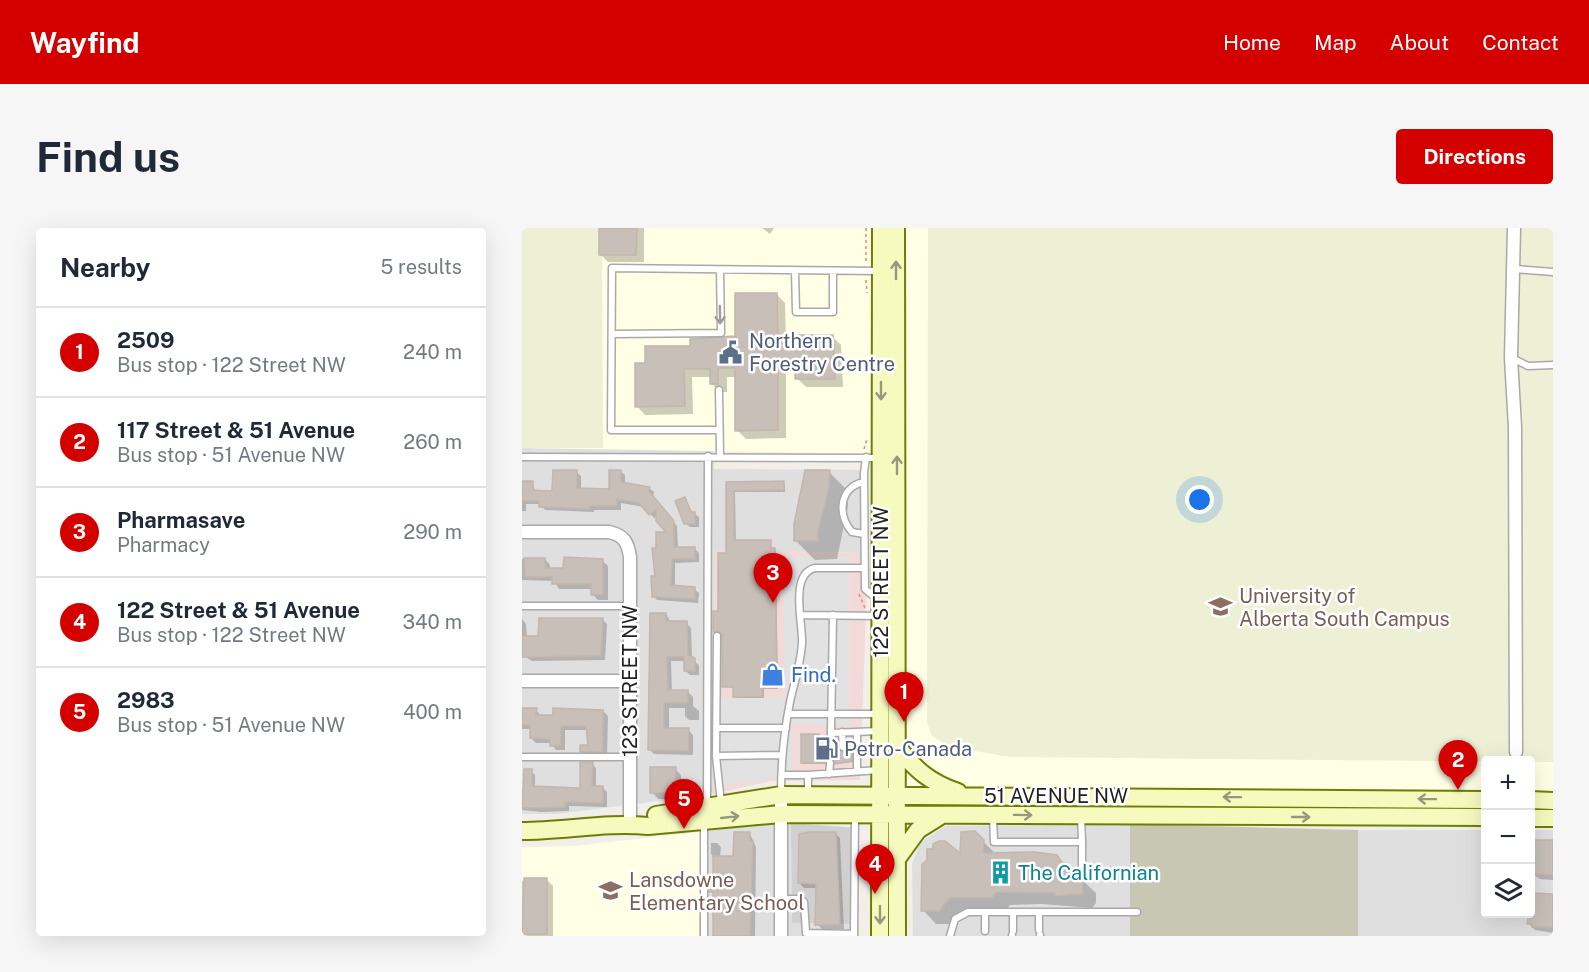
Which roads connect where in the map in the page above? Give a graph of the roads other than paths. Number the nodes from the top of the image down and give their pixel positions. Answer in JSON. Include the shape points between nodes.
{"nodes":[{"id":1,"x":881,"y":228,"type":"edge"},
{"id":2,"x":896,"y":228,"type":"edge"},
{"id":3,"x":1514,"y":228,"type":"edge"},
{"id":4,"x":1515,"y":269,"type":"junction"},
{"id":5,"x":720,"y":270,"type":"junction"},
{"id":6,"x":795,"y":271,"type":"junction"},
{"id":7,"x":833,"y":271,"type":"junction"},
{"id":8,"x":873,"y":272,"type":"junction"},
{"id":9,"x":1553,"y":272,"type":"edge"},
{"id":10,"x":612,"y":333,"type":"junction"},
{"id":11,"x":1511,"y":358,"type":"junction"},
{"id":12,"x":1553,"y":365,"type":"edge"},
{"id":13,"x":719,"y":390,"type":"dead end"},
{"id":14,"x":719,"y":430,"type":"junction"},
{"id":15,"x":708,"y":456,"type":"junction"},
{"id":16,"x":720,"y":456,"type":"junction"},
{"id":17,"x":522,"y":457,"type":"edge"},
{"id":18,"x":869,"y":457,"type":"junction"},
{"id":19,"x":864,"y":482,"type":"junction"},
{"id":20,"x":522,"y":532,"type":"edge"},
{"id":21,"x":864,"y":534,"type":"junction"},
{"id":22,"x":862,"y":568,"type":"junction"},
{"id":23,"x":522,"y":606,"type":"edge"},
{"id":24,"x":630,"y":606,"type":"junction"},
{"id":25,"x":876,"y":612,"type":"junction"},
{"id":26,"x":801,"y":615,"type":"junction"},
{"id":27,"x":833,"y":615,"type":"junction"},
{"id":28,"x":717,"y":636,"type":"dead end"},
{"id":29,"x":522,"y":681,"type":"edge"},
{"id":30,"x":630,"y":681,"type":"junction"},
{"id":31,"x":788,"y":714,"type":"junction"},
{"id":32,"x":831,"y":714,"type":"junction"},
{"id":33,"x":881,"y":722,"type":"junction"},
{"id":34,"x":716,"y":728,"type":"junction"},
{"id":35,"x":786,"y":728,"type":"junction"},
{"id":36,"x":842,"y":732,"type":"junction"},
{"id":37,"x":857,"y":732,"type":"junction"},
{"id":38,"x":831,"y":733,"type":"junction"},
{"id":39,"x":830,"y":747,"type":"dead end"},
{"id":40,"x":843,"y":747,"type":"dead end"},
{"id":41,"x":898,"y":747,"type":"junction"},
{"id":42,"x":1516,"y":752,"type":"dead end"},
{"id":43,"x":782,"y":755,"type":"junction"},
{"id":44,"x":716,"y":756,"type":"junction"},
{"id":45,"x":522,"y":757,"type":"edge"},
{"id":46,"x":630,"y":757,"type":"junction"},
{"id":47,"x":830,"y":764,"type":"dead end"},
{"id":48,"x":843,"y":764,"type":"dead end"},
{"id":49,"x":882,"y":770,"type":"junction"},
{"id":50,"x":857,"y":771,"type":"junction"},
{"id":51,"x":842,"y":772,"type":"junction"},
{"id":52,"x":829,"y":774,"type":"junction"},
{"id":53,"x":782,"y":775,"type":"junction"},
{"id":54,"x":808,"y":776,"type":"junction"},
{"id":55,"x":782,"y":795,"type":"junction"},
{"id":56,"x":808,"y":795,"type":"junction"},
{"id":57,"x":971,"y":796,"type":"junction"},
{"id":58,"x":1014,"y":796,"type":"junction"},
{"id":59,"x":1481,"y":800,"type":"edge"},
{"id":60,"x":1535,"y":800,"type":"edge"},
{"id":61,"x":1553,"y":801,"type":"edge"},
{"id":62,"x":890,"y":805,"type":"junction"},
{"id":63,"x":711,"y":810,"type":"junction"},
{"id":64,"x":781,"y":814,"type":"junction"},
{"id":65,"x":814,"y":814,"type":"junction"},
{"id":66,"x":855,"y":814,"type":"junction"},
{"id":67,"x":943,"y":815,"type":"junction"},
{"id":68,"x":993,"y":815,"type":"junction"},
{"id":69,"x":1081,"y":816,"type":"junction"},
{"id":70,"x":1481,"y":817,"type":"edge"},
{"id":71,"x":1535,"y":818,"type":"edge"},
{"id":72,"x":1553,"y":818,"type":"edge"},
{"id":73,"x":630,"y":824,"type":"junction"},
{"id":74,"x":522,"y":831,"type":"edge"},
{"id":75,"x":1082,"y":842,"type":"junction"},
{"id":76,"x":897,"y":859,"type":"junction"},
{"id":77,"x":1082,"y":871,"type":"dead end"},
{"id":78,"x":781,"y":899,"type":"junction"},
{"id":79,"x":985,"y":912,"type":"junction"},
{"id":80,"x":1013,"y":912,"type":"junction"},
{"id":81,"x":1039,"y":912,"type":"junction"},
{"id":82,"x":1137,"y":912,"type":"dead end"},
{"id":83,"x":984,"y":934,"type":"edge"},
{"id":84,"x":1012,"y":934,"type":"edge"},
{"id":85,"x":1040,"y":934,"type":"edge"},
{"id":86,"x":854,"y":935,"type":"edge"},
{"id":87,"x":704,"y":936,"type":"edge"},
{"id":88,"x":781,"y":936,"type":"edge"},
{"id":89,"x":880,"y":936,"type":"edge"},
{"id":90,"x":897,"y":936,"type":"edge"},
{"id":91,"x":950,"y":936,"type":"edge"}],
"edges":[{"from":1,"to":8,"type":"main road","name":"122 STREET NW"},
{"from":41,"to":2,"type":"main road","name":"122 STREET NW","one_way":true},
{"from":3,"to":4,"type":"street"},
{"from":4,"to":9,"type":"lane"},
{"from":4,"to":11,"type":"street"},
{"from":5,"to":6,"type":"lane"},
{"from":5,"to":10,"type":"lane","one_way":true,"via":[[721,333]]},
{"from":5,"to":10,"type":"lane","via":[[612,268]]},
{"from":6,"to":7,"type":"lane"},
{"from":6,"to":7,"type":"lane","via":[[796,312],[833,312]]},
{"from":7,"to":8,"type":"lane"},
{"from":8,"to":18,"type":"main road","name":"122 STREET NW","one_way":true},
{"from":10,"to":14,"type":"lane","via":[[611,430]]},
{"from":11,"to":12,"type":"lane","via":[[1528,366]]},
{"from":11,"to":42,"type":"street","via":[[1515,427]]},
{"from":13,"to":14,"type":"lane"},
{"from":14,"to":16,"type":"lane"},
{"from":15,"to":16,"type":"lane"},
{"from":15,"to":17,"type":"lane"},
{"from":15,"to":63,"type":"lane"},
{"from":16,"to":18,"type":"lane"},
{"from":18,"to":19,"type":"lane"},
{"from":18,"to":25,"type":"main road","name":"122 STREET NW"},
{"from":19,"to":21,"type":"lane"},
{"from":19,"to":21,"type":"lane","via":[[852,486],[842,501],[842,516],[852,532]]},
{"from":20,"to":24,"type":"street","name":"123 STREET NW","via":[[609,532],[624,538],[629,552]]},
{"from":21,"to":22,"type":"lane"},
{"from":22,"to":25,"type":"lane","via":[[865,589]]},
{"from":22,"to":26,"type":"lane","via":[[809,569],[800,583]]},
{"from":23,"to":24,"type":"lane"},
{"from":24,"to":30,"type":"street","name":"123 STREET NW"},
{"from":25,"to":27,"type":"lane"},
{"from":25,"to":33,"type":"main road","name":"122 STREET NW"},
{"from":26,"to":27,"type":"lane"},
{"from":26,"to":31,"type":"lane","via":[[802,645]]},
{"from":27,"to":32,"type":"lane"},
{"from":28,"to":34,"type":"lane"},
{"from":29,"to":30,"type":"street"},
{"from":30,"to":46,"type":"street","name":"123 STREET NW"},
{"from":31,"to":32,"type":"lane"},
{"from":31,"to":35,"type":"lane"},
{"from":32,"to":33,"type":"lane"},
{"from":32,"to":38,"type":"lane"},
{"from":33,"to":37,"type":"lane"},
{"from":33,"to":49,"type":"main road","name":"122 STREET NW"},
{"from":34,"to":35,"type":"lane"},
{"from":34,"to":44,"type":"lane"},
{"from":35,"to":43,"type":"lane"},
{"from":36,"to":37,"type":"lane"},
{"from":36,"to":38,"type":"lane"},
{"from":36,"to":40,"type":"lane"},
{"from":37,"to":50,"type":"lane"},
{"from":38,"to":39,"type":"lane"},
{"from":41,"to":57,"type":"main road","via":[[931,782]]},
{"from":41,"to":62,"type":"main road","name":"122 STREET NW"},
{"from":43,"to":44,"type":"lane"},
{"from":43,"to":53,"type":"lane"},
{"from":44,"to":63,"type":"lane"},
{"from":45,"to":46,"type":"lane"},
{"from":46,"to":73,"type":"street","name":"123 STREET NW"},
{"from":47,"to":52,"type":"lane"},
{"from":48,"to":51,"type":"lane"},
{"from":49,"to":50,"type":"lane"},
{"from":49,"to":62,"type":"main road","name":"122 STREET NW"},
{"from":50,"to":51,"type":"lane"},
{"from":51,"to":52,"type":"lane"},
{"from":52,"to":54,"type":"lane"},
{"from":53,"to":54,"type":"lane"},
{"from":53,"to":55,"type":"lane"},
{"from":54,"to":56,"type":"lane"},
{"from":55,"to":56,"type":"main road","name":"51 AVENUE NW"},
{"from":55,"to":63,"type":"main road","name":"51 AVENUE NW"},
{"from":55,"to":64,"type":"street"},
{"from":56,"to":62,"type":"main road","name":"51 AVENUE NW"},
{"from":57,"to":58,"type":"main road","name":"51 AVENUE NW"},
{"from":57,"to":62,"type":"main road","name":"51 AVENUE NW"},
{"from":59,"to":58,"type":"main road","name":"51 AVENUE NW","one_way":true},
{"from":58,"to":62,"type":"main road"},
{"from":60,"to":61,"type":"main road"},
{"from":62,"to":65,"type":"main road"},
{"from":62,"to":66,"type":"main road","name":"51 AVENUE NW"},
{"from":62,"to":67,"type":"main road","name":"51 AVENUE NW"},
{"from":62,"to":76,"type":"main road","name":"122 STREET NW"},
{"from":62,"to":89,"type":"main road","name":"122 STREET NW","one_way":true},
{"from":63,"to":64,"type":"main road","name":"51 AVENUE NW","one_way":true},
{"from":63,"to":73,"type":"main road","name":"51 AVENUE NW","via":[[648,826]]},
{"from":63,"to":87,"type":"lane"},
{"from":64,"to":65,"type":"main road","name":"51 AVENUE NW"},
{"from":64,"to":78,"type":"street"},
{"from":65,"to":66,"type":"main road","name":"51 AVENUE NW"},
{"from":66,"to":86,"type":"lane"},
{"from":67,"to":68,"type":"main road","name":"51 AVENUE NW"},
{"from":67,"to":76,"type":"main road","via":[[918,830]]},
{"from":68,"to":69,"type":"main road","name":"51 AVENUE NW","one_way":true},
{"from":68,"to":75,"type":"lane","via":[[994,842]]},
{"from":69,"to":70,"type":"main road","name":"51 AVENUE NW","one_way":true},
{"from":69,"to":75,"type":"lane"},
{"from":71,"to":72,"type":"main road"},
{"from":73,"to":74,"type":"main road","name":"51 AVENUE NW"},
{"from":75,"to":77,"type":"lane"},
{"from":76,"to":90,"type":"main road","name":"122 STREET NW"},
{"from":78,"to":86,"type":"lane","via":[[804,902],[806,933]]},
{"from":78,"to":88,"type":"street"},
{"from":79,"to":80,"type":"lane"},
{"from":79,"to":83,"type":"lane"},
{"from":79,"to":91,"type":"lane","via":[[968,912],[955,919]]},
{"from":80,"to":81,"type":"lane"},
{"from":80,"to":84,"type":"lane"},
{"from":81,"to":82,"type":"lane"},
{"from":81,"to":85,"type":"lane"}]}
